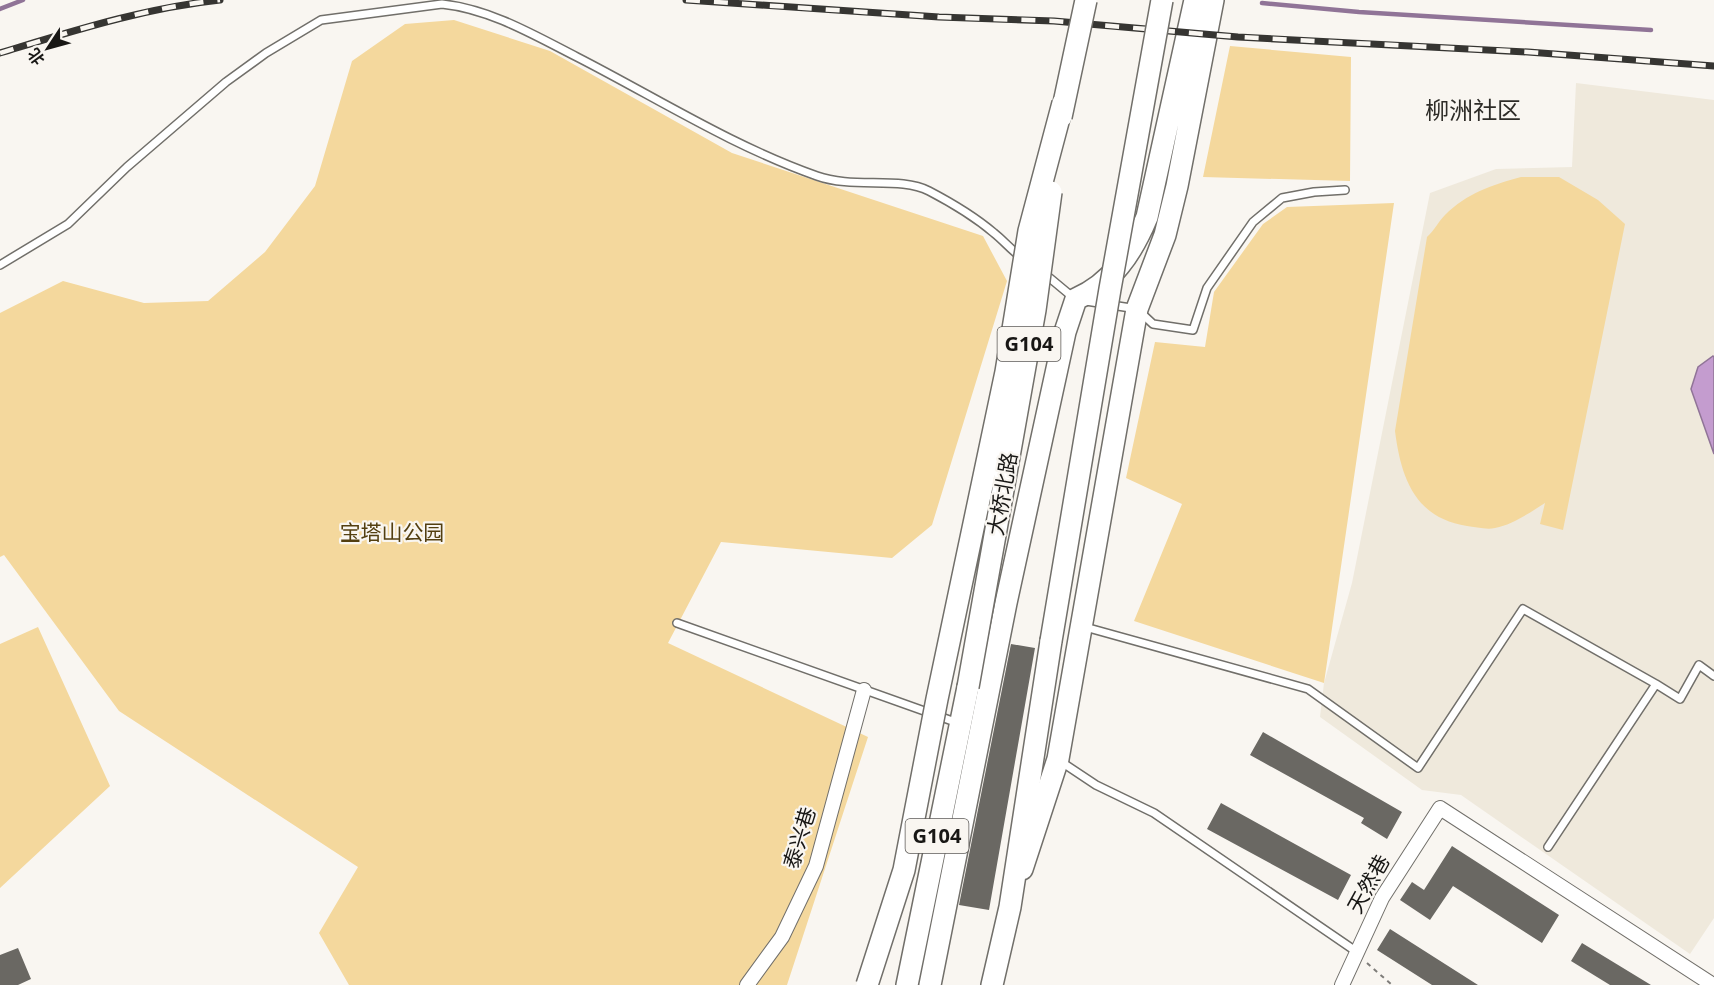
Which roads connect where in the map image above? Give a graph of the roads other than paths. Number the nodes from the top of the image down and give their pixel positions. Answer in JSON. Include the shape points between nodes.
{"nodes":[{"id":1,"x":1086,"y":0,"type":"edge"},
{"id":2,"x":1162,"y":0,"type":"edge"},
{"id":3,"x":1195,"y":0,"type":"edge"},
{"id":4,"x":1214,"y":0,"type":"edge"},
{"id":5,"x":1063,"y":103,"type":"junction"},
{"id":6,"x":1345,"y":190,"type":"dead end"},
{"id":7,"x":0,"y":265,"type":"edge"},
{"id":8,"x":1076,"y":299,"type":"junction"},
{"id":9,"x":1137,"y":309,"type":"junction"},
{"id":10,"x":677,"y":623,"type":"dead end"},
{"id":11,"x":1082,"y":626,"type":"junction"},
{"id":12,"x":1714,"y":676,"type":"edge"},
{"id":13,"x":1656,"y":684,"type":"junction"},
{"id":14,"x":864,"y":690,"type":"junction"},
{"id":15,"x":961,"y":723,"type":"junction"},
{"id":16,"x":1058,"y":759,"type":"junction"},
{"id":17,"x":1548,"y":847,"type":"dead end"},
{"id":18,"x":1010,"y":906,"type":"junction"},
{"id":19,"x":1357,"y":952,"type":"junction"},
{"id":20,"x":747,"y":985,"type":"edge"},
{"id":21,"x":867,"y":985,"type":"edge"},
{"id":22,"x":907,"y":985,"type":"edge"},
{"id":23,"x":930,"y":985,"type":"edge"},
{"id":24,"x":992,"y":985,"type":"edge"},
{"id":25,"x":1342,"y":985,"type":"edge"},
{"id":26,"x":1713,"y":985,"type":"edge"}],
"edges":[{"from":1,"to":5,"type":"main road","name":"大桥北路","number":"G104","bridge":true},
{"from":2,"to":18,"type":"main road","bridge":true,"via":[[1110,289]]},
{"from":3,"to":8,"type":"main road","via":[[1147,217],[1134,246],[1108,280]]},
{"from":4,"to":9,"type":"main road","via":[[1178,186],[1165,235]]},
{"from":5,"to":15,"type":"main road","name":"大桥北路","number":"G104","bridge":true,"via":[[1035,310]]},
{"from":5,"to":21,"type":"main road","bridge":true,"via":[[1029,231],[1006,372],[904,870]]},
{"from":6,"to":9,"type":"lane","via":[[1282,198],[1253,222],[1207,288],[1193,330],[1153,324]]},
{"from":7,"to":8,"type":"lane","via":[[68,224],[226,82],[306,27],[321,20],[442,4],[462,6],[522,29],[780,163],[822,178],[909,184],[927,190],[971,214]]},
{"from":8,"to":9,"type":"lane"},
{"from":8,"to":23,"type":"main road","via":[[1056,368]]},
{"from":9,"to":11,"type":"main road"},
{"from":10,"to":14,"type":"lane"},
{"from":11,"to":13,"type":"lane","via":[[1308,689],[1418,768],[1523,609]]},
{"from":11,"to":16,"type":"main road"},
{"from":12,"to":13,"type":"lane","via":[[1699,665],[1680,699]]},
{"from":13,"to":17,"type":"lane"},
{"from":14,"to":15,"type":"lane"},
{"from":14,"to":20,"type":"street","name":"泰兴巷","via":[[816,866],[782,937]]},
{"from":15,"to":22,"type":"main road","name":"大桥北路","number":"G104"},
{"from":16,"to":18,"type":"main road"},
{"from":16,"to":19,"type":"lane","via":[[1096,785],[1154,813]]},
{"from":18,"to":24,"type":"main road"},
{"from":19,"to":25,"type":"street","name":"天然巷"},
{"from":19,"to":26,"type":"street","name":"天然巷","via":[[1382,898],[1440,808]]}]}
